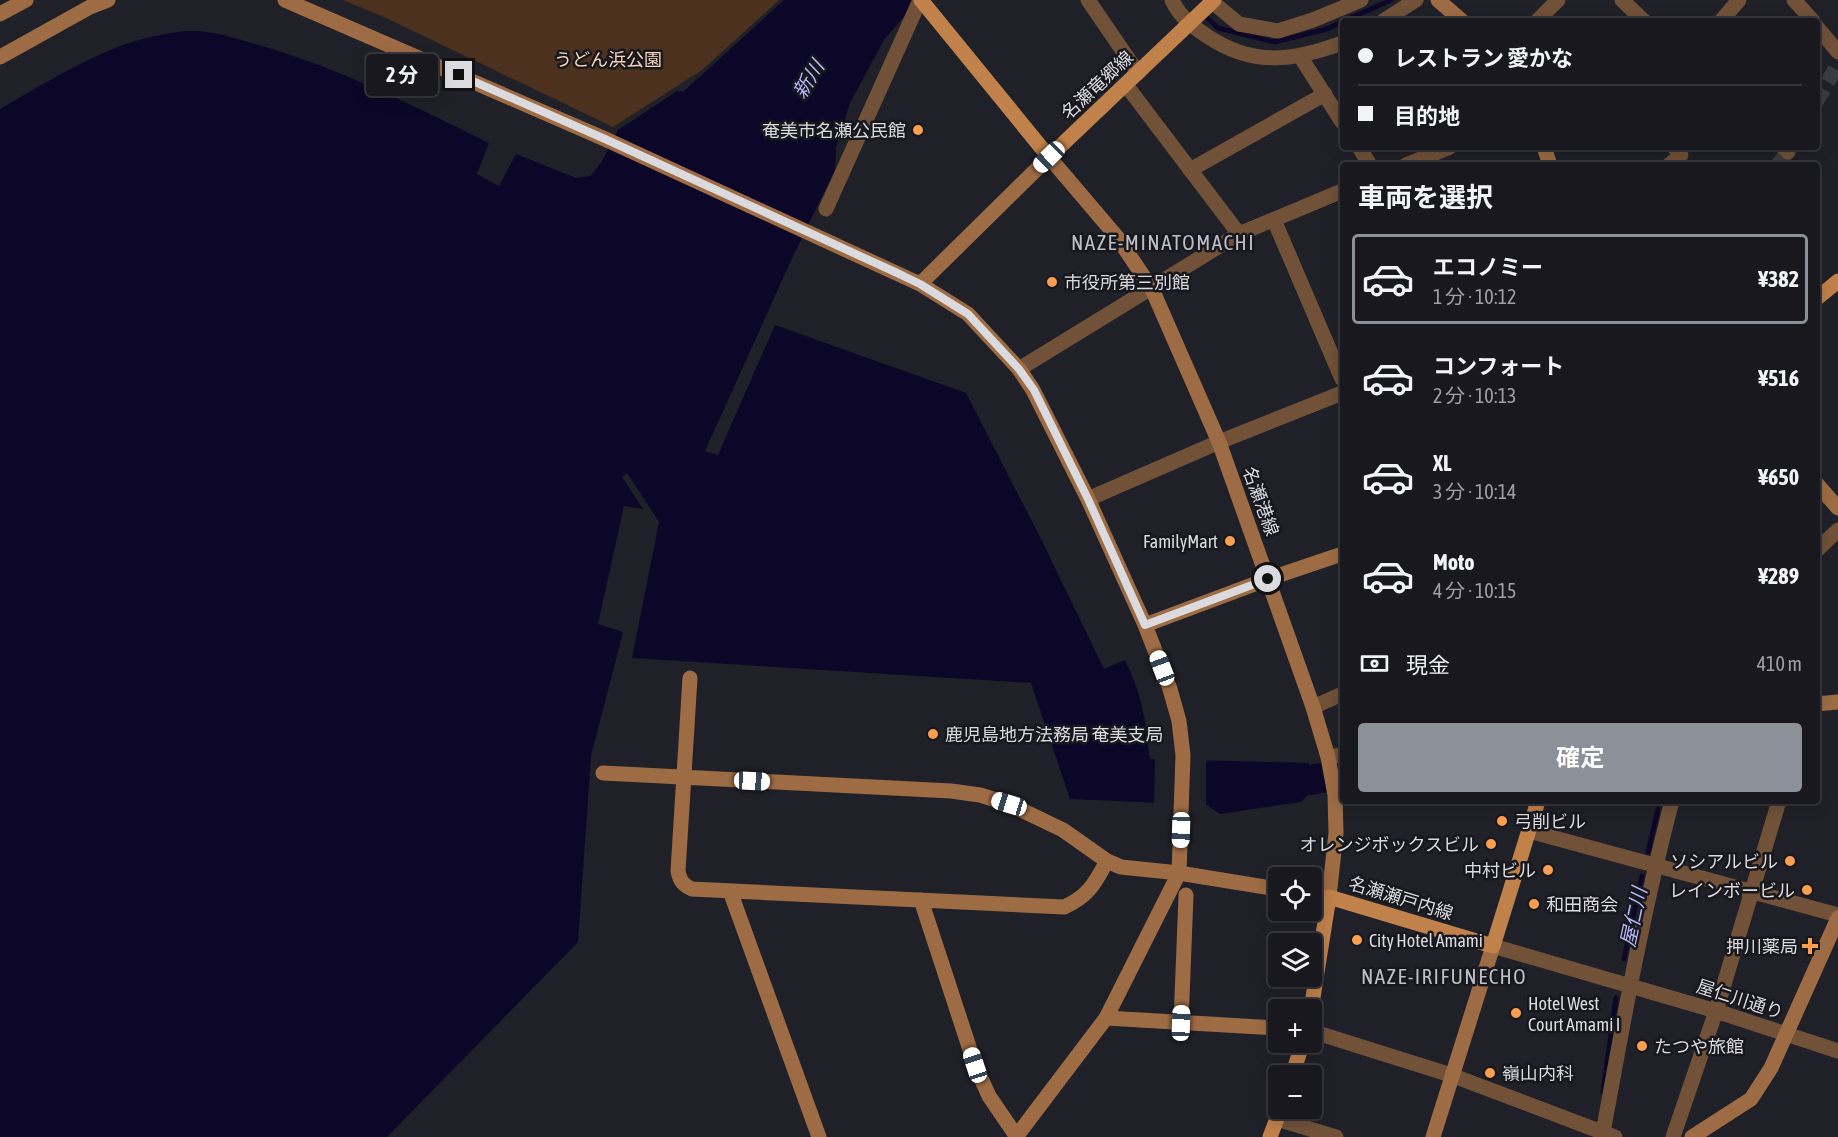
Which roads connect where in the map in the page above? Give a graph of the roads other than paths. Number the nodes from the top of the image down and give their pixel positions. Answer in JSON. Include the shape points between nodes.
{"nodes":[{"id":1,"x":26,"y":0,"type":"edge"},
{"id":2,"x":108,"y":0,"type":"edge"},
{"id":3,"x":285,"y":0,"type":"edge"},
{"id":4,"x":921,"y":0,"type":"edge"},
{"id":5,"x":1088,"y":0,"type":"edge"},
{"id":6,"x":1172,"y":0,"type":"edge"},
{"id":7,"x":1361,"y":0,"type":"edge"},
{"id":8,"x":1416,"y":0,"type":"edge"},
{"id":9,"x":1438,"y":0,"type":"edge"},
{"id":10,"x":1558,"y":0,"type":"edge"},
{"id":11,"x":1622,"y":0,"type":"edge"},
{"id":12,"x":1739,"y":0,"type":"edge"},
{"id":13,"x":1794,"y":0,"type":"edge"},
{"id":14,"x":1212,"y":1,"type":"edge"},
{"id":15,"x":0,"y":14,"type":"edge"},
{"id":16,"x":1388,"y":18,"type":"edge"},
{"id":17,"x":1459,"y":18,"type":"edge"},
{"id":18,"x":1540,"y":18,"type":"edge"},
{"id":19,"x":1641,"y":18,"type":"edge"},
{"id":20,"x":1724,"y":18,"type":"edge"},
{"id":21,"x":1810,"y":18,"type":"edge"},
{"id":22,"x":1189,"y":24,"type":"junction"},
{"id":23,"x":1820,"y":31,"type":"edge"},
{"id":24,"x":1340,"y":44,"type":"edge"},
{"id":25,"x":1838,"y":52,"type":"edge"},
{"id":26,"x":1300,"y":56,"type":"junction"},
{"id":27,"x":0,"y":57,"type":"edge"},
{"id":28,"x":1137,"y":74,"type":"junction"},
{"id":29,"x":1126,"y":85,"type":"junction"},
{"id":30,"x":1325,"y":94,"type":"junction"},
{"id":31,"x":1340,"y":119,"type":"edge"},
{"id":32,"x":1442,"y":150,"type":"edge"},
{"id":33,"x":1677,"y":150,"type":"edge"},
{"id":34,"x":1049,"y":157,"type":"junction"},
{"id":35,"x":1413,"y":162,"type":"edge"},
{"id":36,"x":1673,"y":162,"type":"edge"},
{"id":37,"x":1190,"y":171,"type":"junction"},
{"id":38,"x":1340,"y":192,"type":"edge"},
{"id":39,"x":826,"y":209,"type":"dead end"},
{"id":40,"x":1274,"y":220,"type":"junction"},
{"id":41,"x":1239,"y":234,"type":"junction"},
{"id":42,"x":1838,"y":281,"type":"edge"},
{"id":43,"x":920,"y":284,"type":"junction"},
{"id":44,"x":1152,"y":289,"type":"junction"},
{"id":45,"x":1820,"y":296,"type":"edge"},
{"id":46,"x":1019,"y":369,"type":"junction"},
{"id":47,"x":1340,"y":374,"type":"edge"},
{"id":48,"x":1340,"y":394,"type":"edge"},
{"id":49,"x":1219,"y":442,"type":"junction"},
{"id":50,"x":1820,"y":488,"type":"edge"},
{"id":51,"x":1088,"y":499,"type":"junction"},
{"id":52,"x":1838,"y":508,"type":"edge"},
{"id":53,"x":1838,"y":530,"type":"edge"},
{"id":54,"x":1820,"y":547,"type":"edge"},
{"id":55,"x":1340,"y":555,"type":"edge"},
{"id":56,"x":1268,"y":579,"type":"junction"},
{"id":57,"x":1145,"y":625,"type":"junction"},
{"id":58,"x":690,"y":678,"type":"dead end"},
{"id":59,"x":1340,"y":695,"type":"edge"},
{"id":60,"x":1838,"y":702,"type":"edge"},
{"id":61,"x":1820,"y":704,"type":"edge"},
{"id":62,"x":1313,"y":707,"type":"junction"},
{"id":63,"x":1333,"y":758,"type":"edge"},
{"id":64,"x":603,"y":773,"type":"dead end"},
{"id":65,"x":684,"y":778,"type":"junction"},
{"id":66,"x":1337,"y":793,"type":"edge"},
{"id":67,"x":1537,"y":804,"type":"edge"},
{"id":68,"x":1669,"y":804,"type":"edge"},
{"id":69,"x":1778,"y":804,"type":"edge"},
{"id":70,"x":1529,"y":831,"type":"junction"},
{"id":71,"x":1107,"y":861,"type":"junction"},
{"id":72,"x":1655,"y":867,"type":"junction"},
{"id":73,"x":1179,"y":873,"type":"junction"},
{"id":74,"x":1268,"y":887,"type":"edge"},
{"id":75,"x":730,"y":891,"type":"junction"},
{"id":76,"x":1751,"y":891,"type":"junction"},
{"id":77,"x":1186,"y":895,"type":"dead end"},
{"id":78,"x":1322,"y":896,"type":"edge"},
{"id":79,"x":1329,"y":897,"type":"junction"},
{"id":80,"x":921,"y":900,"type":"junction"},
{"id":81,"x":1838,"y":917,"type":"edge"},
{"id":82,"x":1493,"y":946,"type":"junction"},
{"id":83,"x":1629,"y":987,"type":"junction"},
{"id":84,"x":1313,"y":999,"type":"edge"},
{"id":85,"x":1716,"y":1011,"type":"junction"},
{"id":86,"x":1106,"y":1018,"type":"junction"},
{"id":87,"x":1181,"y":1023,"type":"junction"},
{"id":88,"x":1268,"y":1028,"type":"edge"},
{"id":89,"x":1322,"y":1034,"type":"edge"},
{"id":90,"x":1786,"y":1034,"type":"junction"},
{"id":91,"x":1838,"y":1051,"type":"edge"},
{"id":92,"x":1451,"y":1075,"type":"junction"},
{"id":93,"x":1277,"y":1119,"type":"edge"},
{"id":94,"x":1291,"y":1119,"type":"edge"},
{"id":95,"x":1607,"y":1136,"type":"edge"},
{"id":96,"x":819,"y":1137,"type":"edge"},
{"id":97,"x":1016,"y":1137,"type":"edge"},
{"id":98,"x":1270,"y":1137,"type":"edge"},
{"id":99,"x":1336,"y":1137,"type":"edge"},
{"id":100,"x":1433,"y":1137,"type":"edge"},
{"id":101,"x":1673,"y":1137,"type":"edge"},
{"id":102,"x":1692,"y":1137,"type":"edge"}],
"edges":[{"from":1,"to":15,"type":"street"},
{"from":2,"to":27,"type":"street"},
{"from":3,"to":43,"type":"street","via":[[605,139]]},
{"from":4,"to":34,"type":"main road"},
{"from":4,"to":39,"type":"street"},
{"from":5,"to":28,"type":"street"},
{"from":6,"to":22,"type":"street"},
{"from":7,"to":14,"type":"street","via":[[1278,31],[1239,24]]},
{"from":8,"to":16,"type":"street"},
{"from":9,"to":17,"type":"street"},
{"from":10,"to":18,"type":"street"},
{"from":11,"to":19,"type":"street"},
{"from":12,"to":20,"type":"street"},
{"from":13,"to":21,"type":"street"},
{"from":14,"to":22,"type":"main road","name":"名瀬竜郷線"},
{"from":22,"to":26,"type":"street","via":[[1225,48],[1245,55]]},
{"from":22,"to":28,"type":"main road","name":"名瀬竜郷線"},
{"from":23,"to":25,"type":"street"},
{"from":24,"to":26,"type":"street"},
{"from":26,"to":30,"type":"street"},
{"from":28,"to":29,"type":"main road","name":"名瀬竜郷線"},
{"from":29,"to":34,"type":"main road","name":"名瀬竜郷線"},
{"from":29,"to":37,"type":"street"},
{"from":30,"to":31,"type":"street"},
{"from":30,"to":37,"type":"street"},
{"from":32,"to":35,"type":"street"},
{"from":33,"to":36,"type":"street","via":[[1681,155]]},
{"from":34,"to":43,"type":"street"},
{"from":34,"to":44,"type":"street","name":"名瀬港線","via":[[1117,237]]},
{"from":37,"to":41,"type":"street"},
{"from":38,"to":40,"type":"street"},
{"from":40,"to":41,"type":"street"},
{"from":40,"to":47,"type":"street"},
{"from":41,"to":44,"type":"street"},
{"from":42,"to":45,"type":"main road"},
{"from":43,"to":46,"type":"street","via":[[968,314]]},
{"from":44,"to":46,"type":"street"},
{"from":44,"to":49,"type":"street","name":"名瀬港線"},
{"from":46,"to":51,"type":"street","via":[[1034,390]]},
{"from":48,"to":49,"type":"street"},
{"from":49,"to":51,"type":"street"},
{"from":49,"to":56,"type":"street","name":"名瀬港線"},
{"from":50,"to":52,"type":"street"},
{"from":51,"to":57,"type":"street"},
{"from":53,"to":54,"type":"street"},
{"from":55,"to":56,"type":"street"},
{"from":56,"to":57,"type":"street"},
{"from":56,"to":62,"type":"street","name":"名瀬港線"},
{"from":57,"to":73,"type":"street","via":[[1179,721],[1183,755]]},
{"from":58,"to":65,"type":"street"},
{"from":59,"to":62,"type":"street"},
{"from":60,"to":61,"type":"street"},
{"from":62,"to":63,"type":"street","name":"名瀬港線"},
{"from":63,"to":66,"type":"street","name":"名瀬港線"},
{"from":64,"to":65,"type":"street"},
{"from":65,"to":71,"type":"street","via":[[980,795],[1063,830]]},
{"from":65,"to":75,"type":"street","via":[[680,879],[692,889]]},
{"from":66,"to":79,"type":"street","name":"名瀬港線"},
{"from":67,"to":70,"type":"main road"},
{"from":68,"to":72,"type":"street"},
{"from":69,"to":76,"type":"street"},
{"from":70,"to":72,"type":"street"},
{"from":70,"to":82,"type":"main road"},
{"from":71,"to":73,"type":"street","via":[[1138,870]]},
{"from":71,"to":80,"type":"street","via":[[1093,887],[1064,907]]},
{"from":72,"to":76,"type":"street"},
{"from":72,"to":83,"type":"street"},
{"from":73,"to":74,"type":"street"},
{"from":73,"to":86,"type":"street"},
{"from":75,"to":80,"type":"street"},
{"from":75,"to":96,"type":"street"},
{"from":76,"to":81,"type":"street"},
{"from":76,"to":85,"type":"street"},
{"from":77,"to":87,"type":"street"},
{"from":78,"to":79,"type":"street"},
{"from":79,"to":82,"type":"main road","name":"名瀬瀬戸内線"},
{"from":79,"to":84,"type":"main road","name":"名瀬瀬戸内線"},
{"from":80,"to":97,"type":"street","via":[[975,1065],[989,1096]]},
{"from":81,"to":90,"type":"street"},
{"from":82,"to":83,"type":"street","name":"屋仁川通り"},
{"from":82,"to":92,"type":"street"},
{"from":83,"to":85,"type":"street","name":"屋仁川通り"},
{"from":83,"to":95,"type":"street"},
{"from":85,"to":90,"type":"street","name":"屋仁川通り"},
{"from":85,"to":101,"type":"street"},
{"from":86,"to":87,"type":"street"},
{"from":86,"to":97,"type":"street"},
{"from":87,"to":88,"type":"street"},
{"from":89,"to":92,"type":"street"},
{"from":90,"to":91,"type":"street","name":"屋仁川通り"},
{"from":90,"to":102,"type":"street","via":[[1751,1099]]},
{"from":92,"to":95,"type":"street"},
{"from":92,"to":100,"type":"street"},
{"from":93,"to":98,"type":"main road"},
{"from":94,"to":99,"type":"street"}]}
